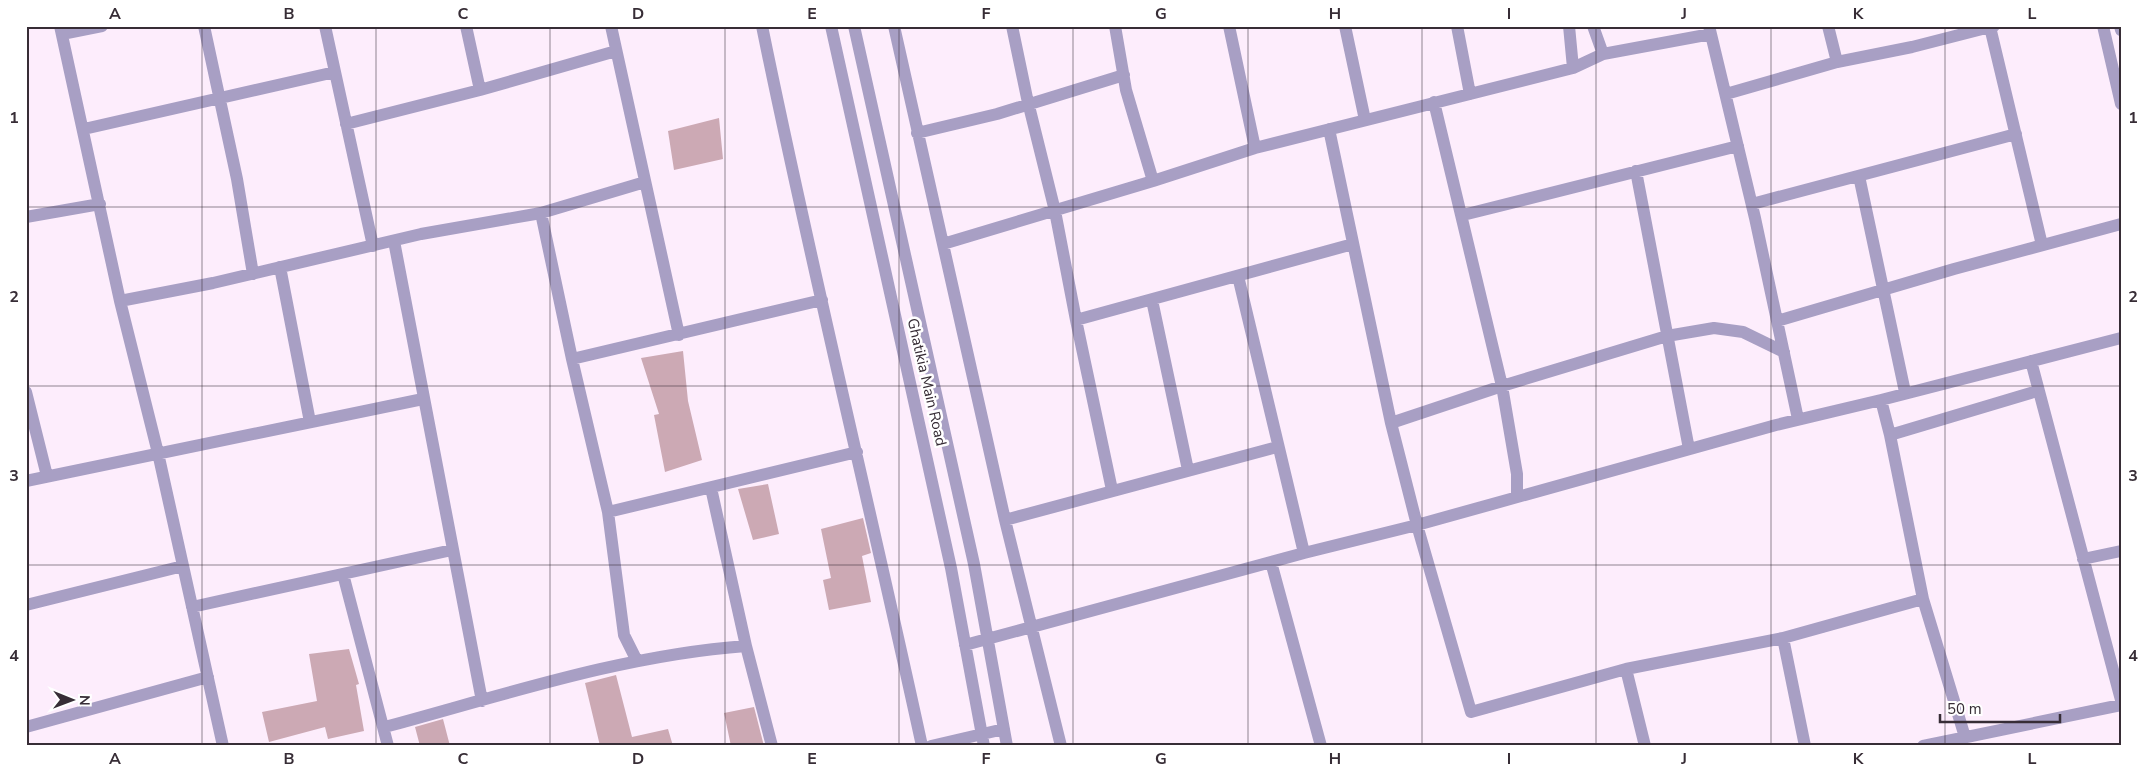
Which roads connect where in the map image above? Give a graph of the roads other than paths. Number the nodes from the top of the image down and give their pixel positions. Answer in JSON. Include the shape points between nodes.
{"nodes":[{"id":1,"x":102,"y":26,"type":"edge"},
{"id":2,"x":204,"y":26,"type":"edge"},
{"id":3,"x":325,"y":26,"type":"edge"},
{"id":4,"x":466,"y":26,"type":"edge"},
{"id":5,"x":611,"y":26,"type":"edge"},
{"id":6,"x":762,"y":26,"type":"edge"},
{"id":7,"x":831,"y":26,"type":"edge"},
{"id":8,"x":854,"y":26,"type":"edge"},
{"id":9,"x":894,"y":26,"type":"edge"},
{"id":10,"x":1012,"y":26,"type":"edge"},
{"id":11,"x":1115,"y":26,"type":"edge"},
{"id":12,"x":1229,"y":26,"type":"edge"},
{"id":13,"x":1345,"y":26,"type":"edge"},
{"id":14,"x":1457,"y":26,"type":"edge"},
{"id":15,"x":1569,"y":26,"type":"edge"},
{"id":16,"x":1593,"y":26,"type":"edge"},
{"id":17,"x":1828,"y":26,"type":"edge"},
{"id":18,"x":2103,"y":26,"type":"edge"},
{"id":19,"x":2120,"y":26,"type":"edge"},
{"id":20,"x":1992,"y":27,"type":"edge"},
{"id":21,"x":61,"y":30,"type":"edge"},
{"id":22,"x":1710,"y":30,"type":"edge"},
{"id":23,"x":2121,"y":30,"type":"edge"},
{"id":24,"x":616,"y":51,"type":"junction"},
{"id":25,"x":1603,"y":54,"type":"junction"},
{"id":26,"x":1837,"y":62,"type":"junction"},
{"id":27,"x":1573,"y":68,"type":"junction"},
{"id":28,"x":335,"y":72,"type":"junction"},
{"id":29,"x":1124,"y":75,"type":"junction"},
{"id":30,"x":480,"y":90,"type":"junction"},
{"id":31,"x":1470,"y":94,"type":"junction"},
{"id":32,"x":1726,"y":94,"type":"junction"},
{"id":33,"x":220,"y":98,"type":"junction"},
{"id":34,"x":1434,"y":102,"type":"junction"},
{"id":35,"x":1028,"y":103,"type":"junction"},
{"id":36,"x":2121,"y":104,"type":"edge"},
{"id":37,"x":1365,"y":120,"type":"junction"},
{"id":38,"x":346,"y":124,"type":"junction"},
{"id":39,"x":84,"y":129,"type":"junction"},
{"id":40,"x":1329,"y":129,"type":"junction"},
{"id":41,"x":917,"y":133,"type":"junction"},
{"id":42,"x":2016,"y":134,"type":"junction"},
{"id":43,"x":1738,"y":146,"type":"junction"},
{"id":44,"x":1255,"y":148,"type":"junction"},
{"id":45,"x":1636,"y":171,"type":"junction"},
{"id":46,"x":1859,"y":176,"type":"junction"},
{"id":47,"x":1153,"y":181,"type":"junction"},
{"id":48,"x":645,"y":182,"type":"junction"},
{"id":49,"x":100,"y":204,"type":"junction"},
{"id":50,"x":1752,"y":204,"type":"junction"},
{"id":51,"x":1056,"y":212,"type":"junction"},
{"id":52,"x":541,"y":213,"type":"junction"},
{"id":53,"x":1463,"y":215,"type":"junction"},
{"id":54,"x":26,"y":217,"type":"edge"},
{"id":55,"x":2121,"y":224,"type":"edge"},
{"id":56,"x":394,"y":241,"type":"junction"},
{"id":57,"x":943,"y":244,"type":"junction"},
{"id":58,"x":1353,"y":244,"type":"junction"},
{"id":59,"x":2042,"y":245,"type":"junction"},
{"id":60,"x":373,"y":246,"type":"junction"},
{"id":61,"x":280,"y":267,"type":"junction"},
{"id":62,"x":253,"y":274,"type":"junction"},
{"id":63,"x":1238,"y":276,"type":"junction"},
{"id":64,"x":1884,"y":290,"type":"junction"},
{"id":65,"x":822,"y":300,"type":"junction"},
{"id":66,"x":1152,"y":300,"type":"junction"},
{"id":67,"x":120,"y":301,"type":"junction"},
{"id":68,"x":1076,"y":320,"type":"junction"},
{"id":69,"x":1777,"y":321,"type":"junction"},
{"id":70,"x":679,"y":336,"type":"junction"},
{"id":71,"x":1667,"y":336,"type":"junction"},
{"id":72,"x":2121,"y":338,"type":"edge"},
{"id":73,"x":1784,"y":352,"type":"junction"},
{"id":74,"x":572,"y":359,"type":"junction"},
{"id":75,"x":2031,"y":360,"type":"junction"},
{"id":76,"x":1502,"y":386,"type":"junction"},
{"id":77,"x":2037,"y":391,"type":"junction"},
{"id":78,"x":26,"y":392,"type":"edge"},
{"id":79,"x":1905,"y":392,"type":"junction"},
{"id":80,"x":423,"y":399,"type":"junction"},
{"id":81,"x":1881,"y":400,"type":"junction"},
{"id":82,"x":1798,"y":419,"type":"junction"},
{"id":83,"x":310,"y":422,"type":"junction"},
{"id":84,"x":1392,"y":422,"type":"junction"},
{"id":85,"x":1890,"y":435,"type":"junction"},
{"id":86,"x":1277,"y":447,"type":"junction"},
{"id":87,"x":1689,"y":449,"type":"junction"},
{"id":88,"x":857,"y":452,"type":"junction"},
{"id":89,"x":158,"y":454,"type":"junction"},
{"id":90,"x":1188,"y":470,"type":"junction"},
{"id":91,"x":47,"y":476,"type":"junction"},
{"id":92,"x":26,"y":481,"type":"edge"},
{"id":93,"x":711,"y":488,"type":"junction"},
{"id":94,"x":1112,"y":490,"type":"junction"},
{"id":95,"x":1517,"y":497,"type":"junction"},
{"id":96,"x":608,"y":512,"type":"junction"},
{"id":97,"x":1005,"y":520,"type":"junction"},
{"id":98,"x":1417,"y":525,"type":"junction"},
{"id":99,"x":452,"y":550,"type":"junction"},
{"id":100,"x":2121,"y":551,"type":"edge"},
{"id":101,"x":1304,"y":553,"type":"junction"},
{"id":102,"x":2083,"y":560,"type":"junction"},
{"id":103,"x":1271,"y":562,"type":"junction"},
{"id":104,"x":183,"y":566,"type":"junction"},
{"id":105,"x":343,"y":574,"type":"junction"},
{"id":106,"x":1923,"y":599,"type":"junction"},
{"id":107,"x":26,"y":605,"type":"edge"},
{"id":108,"x":192,"y":607,"type":"junction"},
{"id":109,"x":1031,"y":628,"type":"junction"},
{"id":110,"x":1783,"y":638,"type":"junction"},
{"id":111,"x":988,"y":640,"type":"junction"},
{"id":112,"x":965,"y":645,"type":"junction"},
{"id":113,"x":746,"y":646,"type":"junction"},
{"id":114,"x":637,"y":661,"type":"junction"},
{"id":115,"x":1626,"y":669,"type":"junction"},
{"id":116,"x":208,"y":676,"type":"junction"},
{"id":117,"x":2121,"y":700,"type":"edge"},
{"id":118,"x":482,"y":701,"type":"junction"},
{"id":119,"x":2121,"y":705,"type":"edge"},
{"id":120,"x":385,"y":726,"type":"junction"},
{"id":121,"x":26,"y":727,"type":"edge"},
{"id":122,"x":1004,"y":729,"type":"junction"},
{"id":123,"x":1965,"y":737,"type":"junction"},
{"id":124,"x":983,"y":740,"type":"edge"},
{"id":125,"x":223,"y":746,"type":"edge"},
{"id":126,"x":388,"y":746,"type":"edge"},
{"id":127,"x":772,"y":746,"type":"edge"},
{"id":128,"x":922,"y":746,"type":"edge"},
{"id":129,"x":931,"y":746,"type":"edge"},
{"id":130,"x":1007,"y":746,"type":"edge"},
{"id":131,"x":1061,"y":746,"type":"edge"},
{"id":132,"x":1321,"y":746,"type":"edge"},
{"id":133,"x":1645,"y":746,"type":"edge"},
{"id":134,"x":1805,"y":746,"type":"edge"},
{"id":135,"x":1923,"y":746,"type":"edge"}],
"edges":[{"from":1,"to":21,"type":"street"},
{"from":2,"to":33,"type":"street"},
{"from":3,"to":28,"type":"street"},
{"from":4,"to":30,"type":"street"},
{"from":5,"to":24,"type":"street"},
{"from":6,"to":65,"type":"street"},
{"from":7,"to":112,"type":"street","name":"Ghatikia Main Road","via":[[951,568]]},
{"from":8,"to":111,"type":"street","name":"Ghatikia Main Road","via":[[974,564]]},
{"from":9,"to":41,"type":"street"},
{"from":10,"to":35,"type":"street"},
{"from":11,"to":29,"type":"street"},
{"from":12,"to":44,"type":"street"},
{"from":13,"to":37,"type":"street"},
{"from":14,"to":31,"type":"street"},
{"from":15,"to":27,"type":"street"},
{"from":16,"to":25,"type":"street"},
{"from":17,"to":26,"type":"street"},
{"from":18,"to":36,"type":"street"},
{"from":19,"to":23,"type":"street"},
{"from":20,"to":26,"type":"street"},
{"from":20,"to":42,"type":"street"},
{"from":21,"to":39,"type":"street"},
{"from":22,"to":25,"type":"street"},
{"from":22,"to":32,"type":"street"},
{"from":24,"to":30,"type":"street"},
{"from":24,"to":48,"type":"street"},
{"from":25,"to":27,"type":"street"},
{"from":26,"to":32,"type":"street"},
{"from":27,"to":31,"type":"street"},
{"from":28,"to":33,"type":"street"},
{"from":28,"to":38,"type":"street"},
{"from":29,"to":35,"type":"street"},
{"from":29,"to":47,"type":"street"},
{"from":30,"to":38,"type":"street"},
{"from":31,"to":34,"type":"street"},
{"from":32,"to":43,"type":"street"},
{"from":33,"to":39,"type":"street"},
{"from":33,"to":62,"type":"street"},
{"from":34,"to":37,"type":"street"},
{"from":34,"to":53,"type":"street"},
{"from":35,"to":41,"type":"street","via":[[997,114]]},
{"from":35,"to":51,"type":"street"},
{"from":37,"to":40,"type":"street"},
{"from":38,"to":60,"type":"street"},
{"from":39,"to":49,"type":"street"},
{"from":40,"to":44,"type":"street"},
{"from":40,"to":58,"type":"street"},
{"from":41,"to":57,"type":"street"},
{"from":42,"to":46,"type":"street"},
{"from":42,"to":59,"type":"street"},
{"from":43,"to":45,"type":"street"},
{"from":43,"to":50,"type":"street"},
{"from":44,"to":47,"type":"street"},
{"from":45,"to":53,"type":"street"},
{"from":45,"to":71,"type":"street"},
{"from":46,"to":50,"type":"street"},
{"from":46,"to":64,"type":"street"},
{"from":47,"to":51,"type":"street"},
{"from":48,"to":52,"type":"street"},
{"from":48,"to":70,"type":"street"},
{"from":49,"to":54,"type":"street"},
{"from":49,"to":67,"type":"street"},
{"from":50,"to":69,"type":"street"},
{"from":51,"to":57,"type":"street"},
{"from":51,"to":68,"type":"street"},
{"from":52,"to":56,"type":"street"},
{"from":52,"to":74,"type":"street"},
{"from":53,"to":76,"type":"street"},
{"from":55,"to":59,"type":"street"},
{"from":56,"to":60,"type":"street"},
{"from":56,"to":80,"type":"street"},
{"from":57,"to":97,"type":"street"},
{"from":58,"to":63,"type":"street"},
{"from":58,"to":84,"type":"street"},
{"from":59,"to":64,"type":"street"},
{"from":60,"to":61,"type":"street"},
{"from":61,"to":62,"type":"street"},
{"from":61,"to":83,"type":"street"},
{"from":62,"to":67,"type":"street"},
{"from":63,"to":66,"type":"street"},
{"from":63,"to":86,"type":"street"},
{"from":64,"to":69,"type":"street"},
{"from":64,"to":79,"type":"street"},
{"from":65,"to":70,"type":"street"},
{"from":65,"to":88,"type":"street"},
{"from":66,"to":68,"type":"street"},
{"from":66,"to":90,"type":"street"},
{"from":67,"to":89,"type":"street"},
{"from":68,"to":94,"type":"street"},
{"from":69,"to":73,"type":"street"},
{"from":70,"to":74,"type":"street"},
{"from":71,"to":73,"type":"street","via":[[1714,328],[1743,332]]},
{"from":71,"to":76,"type":"street"},
{"from":71,"to":87,"type":"street"},
{"from":72,"to":75,"type":"street"},
{"from":73,"to":82,"type":"street"},
{"from":74,"to":96,"type":"street"},
{"from":75,"to":77,"type":"street"},
{"from":75,"to":79,"type":"street"},
{"from":76,"to":84,"type":"street"},
{"from":76,"to":95,"type":"street","via":[[1517,474]]},
{"from":77,"to":85,"type":"street"},
{"from":77,"to":102,"type":"street"},
{"from":78,"to":91,"type":"street"},
{"from":79,"to":81,"type":"street"},
{"from":80,"to":83,"type":"street"},
{"from":80,"to":99,"type":"street"},
{"from":81,"to":82,"type":"street"},
{"from":81,"to":85,"type":"street"},
{"from":82,"to":87,"type":"street"},
{"from":83,"to":89,"type":"street"},
{"from":84,"to":98,"type":"street"},
{"from":85,"to":106,"type":"street"},
{"from":86,"to":90,"type":"street"},
{"from":86,"to":101,"type":"street"},
{"from":87,"to":95,"type":"street"},
{"from":88,"to":93,"type":"street"},
{"from":88,"to":128,"type":"street"},
{"from":89,"to":91,"type":"street"},
{"from":89,"to":104,"type":"street"},
{"from":90,"to":94,"type":"street"},
{"from":91,"to":92,"type":"street"},
{"from":93,"to":96,"type":"street"},
{"from":93,"to":113,"type":"street"},
{"from":94,"to":97,"type":"street"},
{"from":95,"to":98,"type":"street"},
{"from":96,"to":114,"type":"street","via":[[624,635]]},
{"from":97,"to":109,"type":"street"},
{"from":98,"to":101,"type":"street"},
{"from":98,"to":115,"type":"street","via":[[1471,712]]},
{"from":99,"to":105,"type":"street"},
{"from":99,"to":118,"type":"street"},
{"from":100,"to":102,"type":"street"},
{"from":101,"to":103,"type":"street"},
{"from":102,"to":117,"type":"street"},
{"from":103,"to":109,"type":"street"},
{"from":103,"to":132,"type":"street"},
{"from":104,"to":107,"type":"street"},
{"from":104,"to":108,"type":"street"},
{"from":105,"to":108,"type":"street"},
{"from":105,"to":120,"type":"street"},
{"from":106,"to":110,"type":"street"},
{"from":106,"to":123,"type":"street"},
{"from":108,"to":116,"type":"street"},
{"from":109,"to":111,"type":"street"},
{"from":109,"to":131,"type":"street"},
{"from":110,"to":115,"type":"street"},
{"from":110,"to":134,"type":"street"},
{"from":111,"to":112,"type":"street"},
{"from":111,"to":122,"type":"street","name":"Ghatikia Main Road"},
{"from":112,"to":124,"type":"street","name":"Ghatikia Main Road"},
{"from":113,"to":114,"type":"street","via":[[694,650]]},
{"from":113,"to":127,"type":"street"},
{"from":114,"to":118,"type":"street"},
{"from":115,"to":133,"type":"street"},
{"from":116,"to":121,"type":"street"},
{"from":116,"to":125,"type":"street"},
{"from":118,"to":120,"type":"street"},
{"from":119,"to":123,"type":"street"},
{"from":120,"to":126,"type":"street"},
{"from":122,"to":124,"type":"street"},
{"from":122,"to":130,"type":"street","name":"Ghatikia Main Road"},
{"from":123,"to":135,"type":"street"},
{"from":124,"to":129,"type":"street"}]}
